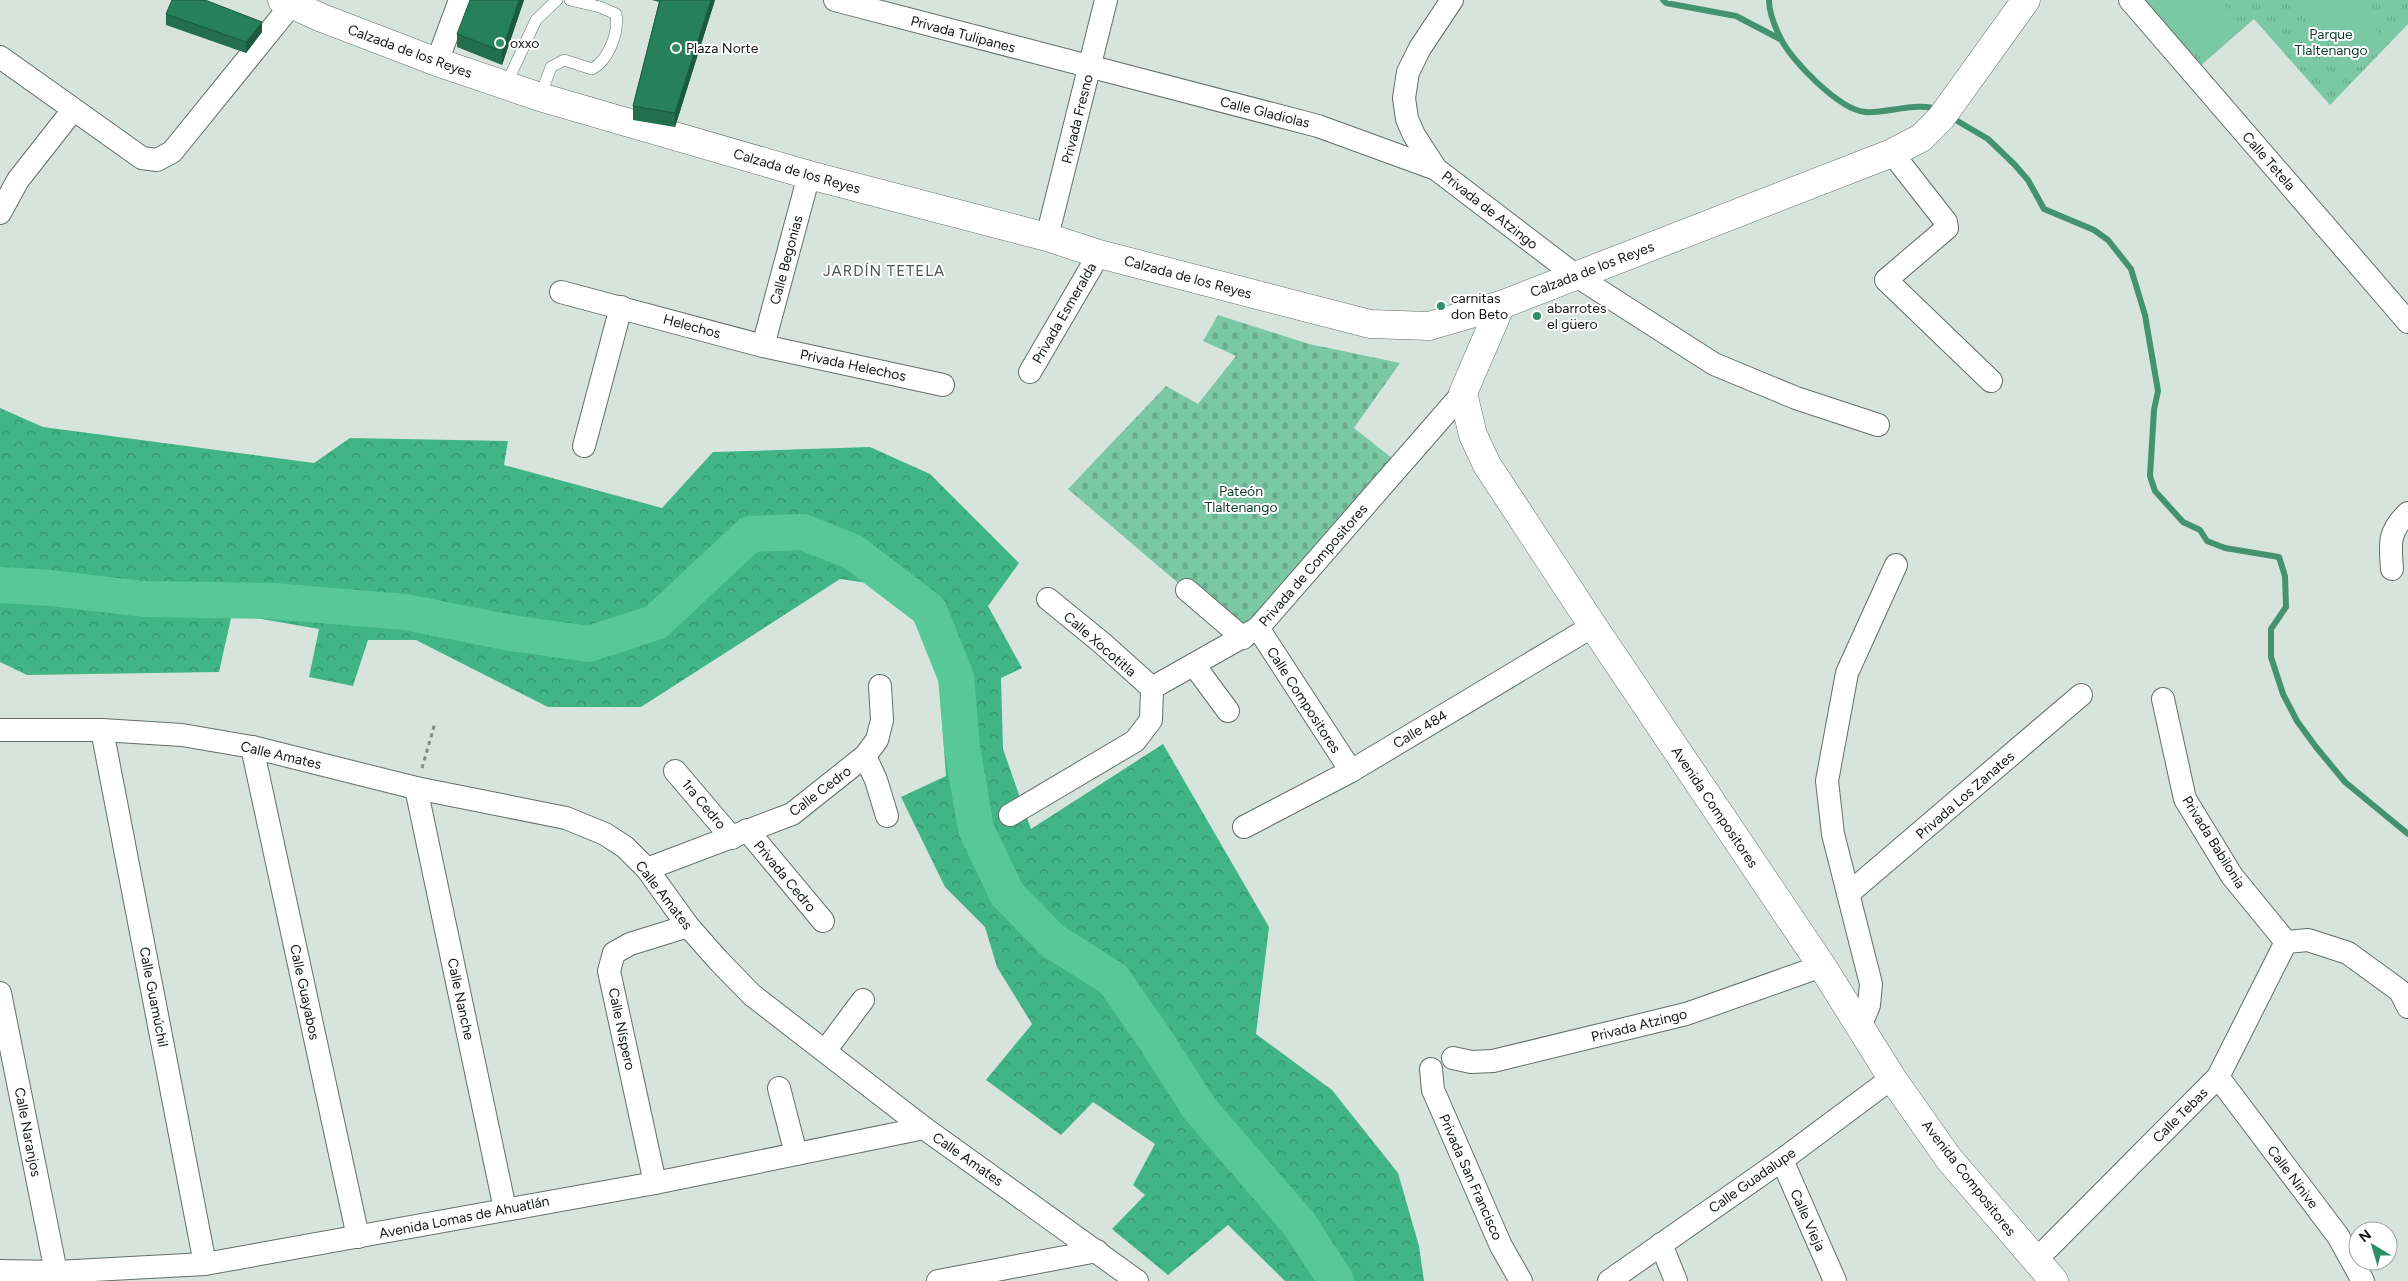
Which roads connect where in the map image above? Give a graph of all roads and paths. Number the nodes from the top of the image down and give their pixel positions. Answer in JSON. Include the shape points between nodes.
{"nodes":[{"id":1,"x":460,"y":0,"type":"edge"},
{"id":2,"x":557,"y":0,"type":"edge"},
{"id":3,"x":570,"y":0,"type":"edge"},
{"id":4,"x":835,"y":0,"type":"edge"},
{"id":5,"x":1106,"y":0,"type":"edge"},
{"id":6,"x":1452,"y":0,"type":"edge"},
{"id":7,"x":2026,"y":0,"type":"edge"},
{"id":8,"x":2130,"y":0,"type":"edge"},
{"id":9,"x":287,"y":2,"type":"edge"},
{"id":10,"x":0,"y":57,"type":"edge"},
{"id":11,"x":437,"y":62,"type":"junction"},
{"id":12,"x":1090,"y":68,"type":"junction"},
{"id":13,"x":506,"y":86,"type":"junction"},
{"id":14,"x":540,"y":97,"type":"junction"},
{"id":15,"x":73,"y":110,"type":"junction"},
{"id":16,"x":1903,"y":148,"type":"junction"},
{"id":17,"x":1436,"y":169,"type":"junction"},
{"id":18,"x":809,"y":175,"type":"junction"},
{"id":19,"x":0,"y":213,"type":"edge"},
{"id":20,"x":1046,"y":237,"type":"junction"},
{"id":21,"x":1099,"y":254,"type":"junction"},
{"id":22,"x":1581,"y":279,"type":"junction"},
{"id":23,"x":561,"y":292,"type":"dead end"},
{"id":24,"x":1501,"y":305,"type":"junction"},
{"id":25,"x":621,"y":307,"type":"junction"},
{"id":26,"x":2408,"y":322,"type":"edge"},
{"id":27,"x":1429,"y":326,"type":"junction"},
{"id":28,"x":763,"y":346,"type":"junction"},
{"id":29,"x":1476,"y":362,"type":"junction"},
{"id":30,"x":1030,"y":372,"type":"dead end"},
{"id":31,"x":1991,"y":381,"type":"dead end"},
{"id":32,"x":944,"y":386,"type":"dead end"},
{"id":33,"x":1463,"y":393,"type":"junction"},
{"id":34,"x":1878,"y":425,"type":"dead end"},
{"id":35,"x":584,"y":446,"type":"dead end"},
{"id":36,"x":2408,"y":512,"type":"edge"},
{"id":37,"x":1896,"y":565,"type":"dead end"},
{"id":38,"x":2392,"y":569,"type":"dead end"},
{"id":39,"x":1187,"y":590,"type":"dead end"},
{"id":40,"x":1048,"y":599,"type":"dead end"},
{"id":41,"x":1593,"y":626,"type":"junction"},
{"id":42,"x":1250,"y":633,"type":"junction"},
{"id":43,"x":1194,"y":665,"type":"junction"},
{"id":44,"x":880,"y":686,"type":"dead end"},
{"id":45,"x":1152,"y":688,"type":"junction"},
{"id":46,"x":2081,"y":695,"type":"dead end"},
{"id":47,"x":2163,"y":699,"type":"dead end"},
{"id":48,"x":1228,"y":711,"type":"dead end"},
{"id":49,"x":435,"y":723,"type":"dead end"},
{"id":50,"x":0,"y":730,"type":"edge"},
{"id":51,"x":102,"y":730,"type":"junction"},
{"id":52,"x":252,"y":747,"type":"junction"},
{"id":53,"x":865,"y":756,"type":"junction"},
{"id":54,"x":675,"y":771,"type":"dead end"},
{"id":55,"x":1351,"y":771,"type":"junction"},
{"id":56,"x":416,"y":788,"type":"junction"},
{"id":57,"x":1010,"y":815,"type":"dead end"},
{"id":58,"x":887,"y":816,"type":"dead end"},
{"id":59,"x":1244,"y":827,"type":"dead end"},
{"id":60,"x":740,"y":834,"type":"junction"},
{"id":61,"x":647,"y":869,"type":"junction"},
{"id":62,"x":1848,"y":894,"type":"junction"},
{"id":63,"x":823,"y":921,"type":"dead end"},
{"id":64,"x":688,"y":926,"type":"junction"},
{"id":65,"x":2286,"y":942,"type":"junction"},
{"id":66,"x":1822,"y":966,"type":"junction"},
{"id":67,"x":0,"y":993,"type":"edge"},
{"id":68,"x":863,"y":1000,"type":"dead end"},
{"id":69,"x":2408,"y":1008,"type":"edge"},
{"id":70,"x":1861,"y":1025,"type":"junction"},
{"id":71,"x":825,"y":1051,"type":"junction"},
{"id":72,"x":1453,"y":1058,"type":"dead end"},
{"id":73,"x":1430,"y":1069,"type":"dead end"},
{"id":74,"x":2218,"y":1077,"type":"junction"},
{"id":75,"x":1892,"y":1078,"type":"junction"},
{"id":76,"x":779,"y":1088,"type":"dead end"},
{"id":77,"x":924,"y":1128,"type":"junction"},
{"id":78,"x":796,"y":1154,"type":"junction"},
{"id":79,"x":1782,"y":1160,"type":"junction"},
{"id":80,"x":655,"y":1183,"type":"junction"},
{"id":81,"x":505,"y":1209,"type":"junction"},
{"id":82,"x":358,"y":1237,"type":"junction"},
{"id":83,"x":1661,"y":1244,"type":"junction"},
{"id":84,"x":1097,"y":1251,"type":"junction"},
{"id":85,"x":2035,"y":1261,"type":"junction"},
{"id":86,"x":205,"y":1264,"type":"junction"},
{"id":87,"x":0,"y":1271,"type":"edge"},
{"id":88,"x":56,"y":1272,"type":"junction"},
{"id":89,"x":938,"y":1281,"type":"edge"},
{"id":90,"x":1137,"y":1281,"type":"edge"},
{"id":91,"x":1521,"y":1281,"type":"edge"},
{"id":92,"x":1609,"y":1281,"type":"edge"},
{"id":93,"x":1676,"y":1281,"type":"edge"},
{"id":94,"x":1835,"y":1281,"type":"edge"},
{"id":95,"x":2054,"y":1281,"type":"edge"},
{"id":96,"x":2363,"y":1281,"type":"edge"}],
"edges":[{"from":1,"to":11,"type":"street"},
{"from":2,"to":13,"type":"lane","via":[[536,20]]},
{"from":3,"to":14,"type":"lane","via":[[616,14],[618,24],[614,38],[604,59],[592,69],[564,60],[551,66]]},
{"from":4,"to":12,"type":"street","name":"Privada Tulipanes"},
{"from":5,"to":12,"type":"street","name":"Privada Fresno"},
{"from":6,"to":17,"type":"street","name":"Privada de Atzingo","via":[[1408,72],[1404,98],[1414,135]]},
{"from":7,"to":16,"type":"street","name":"Calzada de los Reyes","via":[[1941,118]]},
{"from":8,"to":26,"type":"street","name":"Calle Tetela"},
{"from":9,"to":11,"type":"street","name":"Calzada de los Reyes"},
{"from":9,"to":15,"type":"street","via":[[172,152],[157,160],[142,158]]},
{"from":10,"to":15,"type":"street"},
{"from":11,"to":13,"type":"street","name":"Calzada de los Reyes"},
{"from":12,"to":17,"type":"street","name":"Calle Gladiolas","via":[[1318,126]]},
{"from":12,"to":20,"type":"street","name":"Privada Fresno"},
{"from":13,"to":14,"type":"street","name":"Calzada de los Reyes"},
{"from":14,"to":18,"type":"street","name":"Calzada de los Reyes"},
{"from":15,"to":19,"type":"street","via":[[18,180]]},
{"from":16,"to":22,"type":"street","name":"Calzada de los Reyes"},
{"from":16,"to":31,"type":"street","via":[[1947,228],[1886,280]]},
{"from":17,"to":22,"type":"street","name":"Privada de Atzingo"},
{"from":18,"to":20,"type":"street","name":"Calzada de los Reyes"},
{"from":18,"to":28,"type":"street","name":"Calle Begonias"},
{"from":20,"to":21,"type":"street","name":"Calzada de los Reyes"},
{"from":21,"to":27,"type":"street","name":"Calzada de los Reyes","via":[[1370,324]]},
{"from":21,"to":30,"type":"street","name":"Privada Esmeralda"},
{"from":22,"to":24,"type":"street","name":"Calzada de los Reyes"},
{"from":22,"to":34,"type":"street","name":"Privada de Atzingo","via":[[1714,364],[1796,398]]},
{"from":23,"to":25,"type":"street","name":"Helechos"},
{"from":24,"to":27,"type":"street","name":"Calzada de los Reyes"},
{"from":24,"to":29,"type":"street"},
{"from":25,"to":28,"type":"street","name":"Helechos"},
{"from":25,"to":35,"type":"street"},
{"from":27,"to":29,"type":"street","via":[[1457,333],[1471,347]]},
{"from":28,"to":32,"type":"street","name":"Privada Helechos"},
{"from":29,"to":33,"type":"street"},
{"from":33,"to":41,"type":"street","name":"Avenida Compositores","via":[[1473,435],[1487,464]]},
{"from":33,"to":42,"type":"street","name":"Privada de Compositores"},
{"from":36,"to":38,"type":"street","via":[[2389,538]]},
{"from":37,"to":62,"type":"street","via":[[1847,673],[1827,781],[1834,834]]},
{"from":39,"to":42,"type":"street","name":"Calle Compositores"},
{"from":40,"to":45,"type":"street","name":"Calle Xocotitla"},
{"from":41,"to":55,"type":"street","name":"Calle 484"},
{"from":41,"to":66,"type":"street","name":"Avenida Compositores"},
{"from":42,"to":43,"type":"street","name":"Privada de Compositores"},
{"from":42,"to":55,"type":"street","name":"Calle Compositores"},
{"from":43,"to":45,"type":"street","name":"Privada de Compositores"},
{"from":43,"to":48,"type":"street"},
{"from":44,"to":53,"type":"street","name":"Calle Cedro","via":[[882,720],[877,740]]},
{"from":45,"to":57,"type":"street","via":[[1151,720],[1135,741]]},
{"from":46,"to":62,"type":"street","name":"Privada Los Zanates"},
{"from":47,"to":65,"type":"street","name":"Privada Babilonia","via":[[2185,799],[2232,876]]},
{"from":49,"to":56,"type":"path"},
{"from":50,"to":51,"type":"street","name":"Calle Amates"},
{"from":51,"to":52,"type":"street","name":"Calle Amates","via":[[182,735]]},
{"from":51,"to":86,"type":"street","name":"Calle Guamúchil"},
{"from":52,"to":56,"type":"street","name":"Calle Amates"},
{"from":52,"to":82,"type":"street","name":"Calle Guayabos"},
{"from":53,"to":58,"type":"street"},
{"from":53,"to":60,"type":"street","name":"Calle Cedro","via":[[792,814]]},
{"from":54,"to":60,"type":"street","name":"1ra Cedro"},
{"from":55,"to":59,"type":"street","name":"Calle 484"},
{"from":56,"to":61,"type":"street","name":"Calle Amates","via":[[566,818],[605,834],[626,847]]},
{"from":56,"to":81,"type":"street","name":"Calle Nanche"},
{"from":60,"to":61,"type":"street","name":"Calle Cedro"},
{"from":60,"to":63,"type":"street","name":"Privada Cedro"},
{"from":61,"to":64,"type":"street","name":"Calle Amates"},
{"from":62,"to":70,"type":"street","via":[[1871,984],[1869,1005]]},
{"from":64,"to":71,"type":"street","name":"Calle Amates","via":[[752,995]]},
{"from":64,"to":80,"type":"street","name":"Calle Níspero","via":[[630,944],[614,953],[609,972]]},
{"from":65,"to":69,"type":"street","via":[[2308,940],[2348,953],[2400,991]]},
{"from":65,"to":74,"type":"street","name":"Calle Tebas"},
{"from":66,"to":70,"type":"street","name":"Avenida Compositores"},
{"from":66,"to":72,"type":"street","name":"Privada Atzingo","via":[[1686,1014],[1493,1061],[1471,1062]]},
{"from":67,"to":88,"type":"street","name":"Calle Naranjos"},
{"from":68,"to":71,"type":"street"},
{"from":70,"to":75,"type":"street","name":"Avenida Compositores"},
{"from":71,"to":77,"type":"street","name":"Calle Amates"},
{"from":73,"to":91,"type":"street","name":"Privada San Francisco","via":[[1433,1090],[1501,1246]]},
{"from":74,"to":85,"type":"street","name":"Calle Tebas"},
{"from":74,"to":96,"type":"street","name":"Calle Nínive","via":[[2338,1236]]},
{"from":75,"to":79,"type":"street","name":"Calle Guadalupe"},
{"from":75,"to":85,"type":"street","name":"Avenida Compositores","via":[[1949,1159]]},
{"from":76,"to":78,"type":"street"},
{"from":77,"to":78,"type":"street","name":"Avenida Lomas de Ahuatlán"},
{"from":77,"to":84,"type":"street","name":"Calle Amates"},
{"from":78,"to":80,"type":"street","name":"Avenida Lomas de Ahuatlán"},
{"from":79,"to":83,"type":"street","name":"Calle Guadalupe"},
{"from":79,"to":94,"type":"street","name":"Calle Vieja"},
{"from":80,"to":81,"type":"street","name":"Avenida Lomas de Ahuatlán"},
{"from":81,"to":82,"type":"street","name":"Avenida Lomas de Ahuatlán"},
{"from":82,"to":86,"type":"street","name":"Avenida Lomas de Ahuatlán"},
{"from":83,"to":92,"type":"street","name":"Calle Guadalupe"},
{"from":83,"to":93,"type":"street"},
{"from":84,"to":89,"type":"street"},
{"from":84,"to":90,"type":"street","name":"Calle Amates"},
{"from":85,"to":95,"type":"street","name":"Avenida Compositores"},
{"from":86,"to":88,"type":"street","name":"Avenida Lomas de Ahuatlán"},
{"from":87,"to":88,"type":"street","name":"Avenida Lomas de Ahuatlán"}]}
